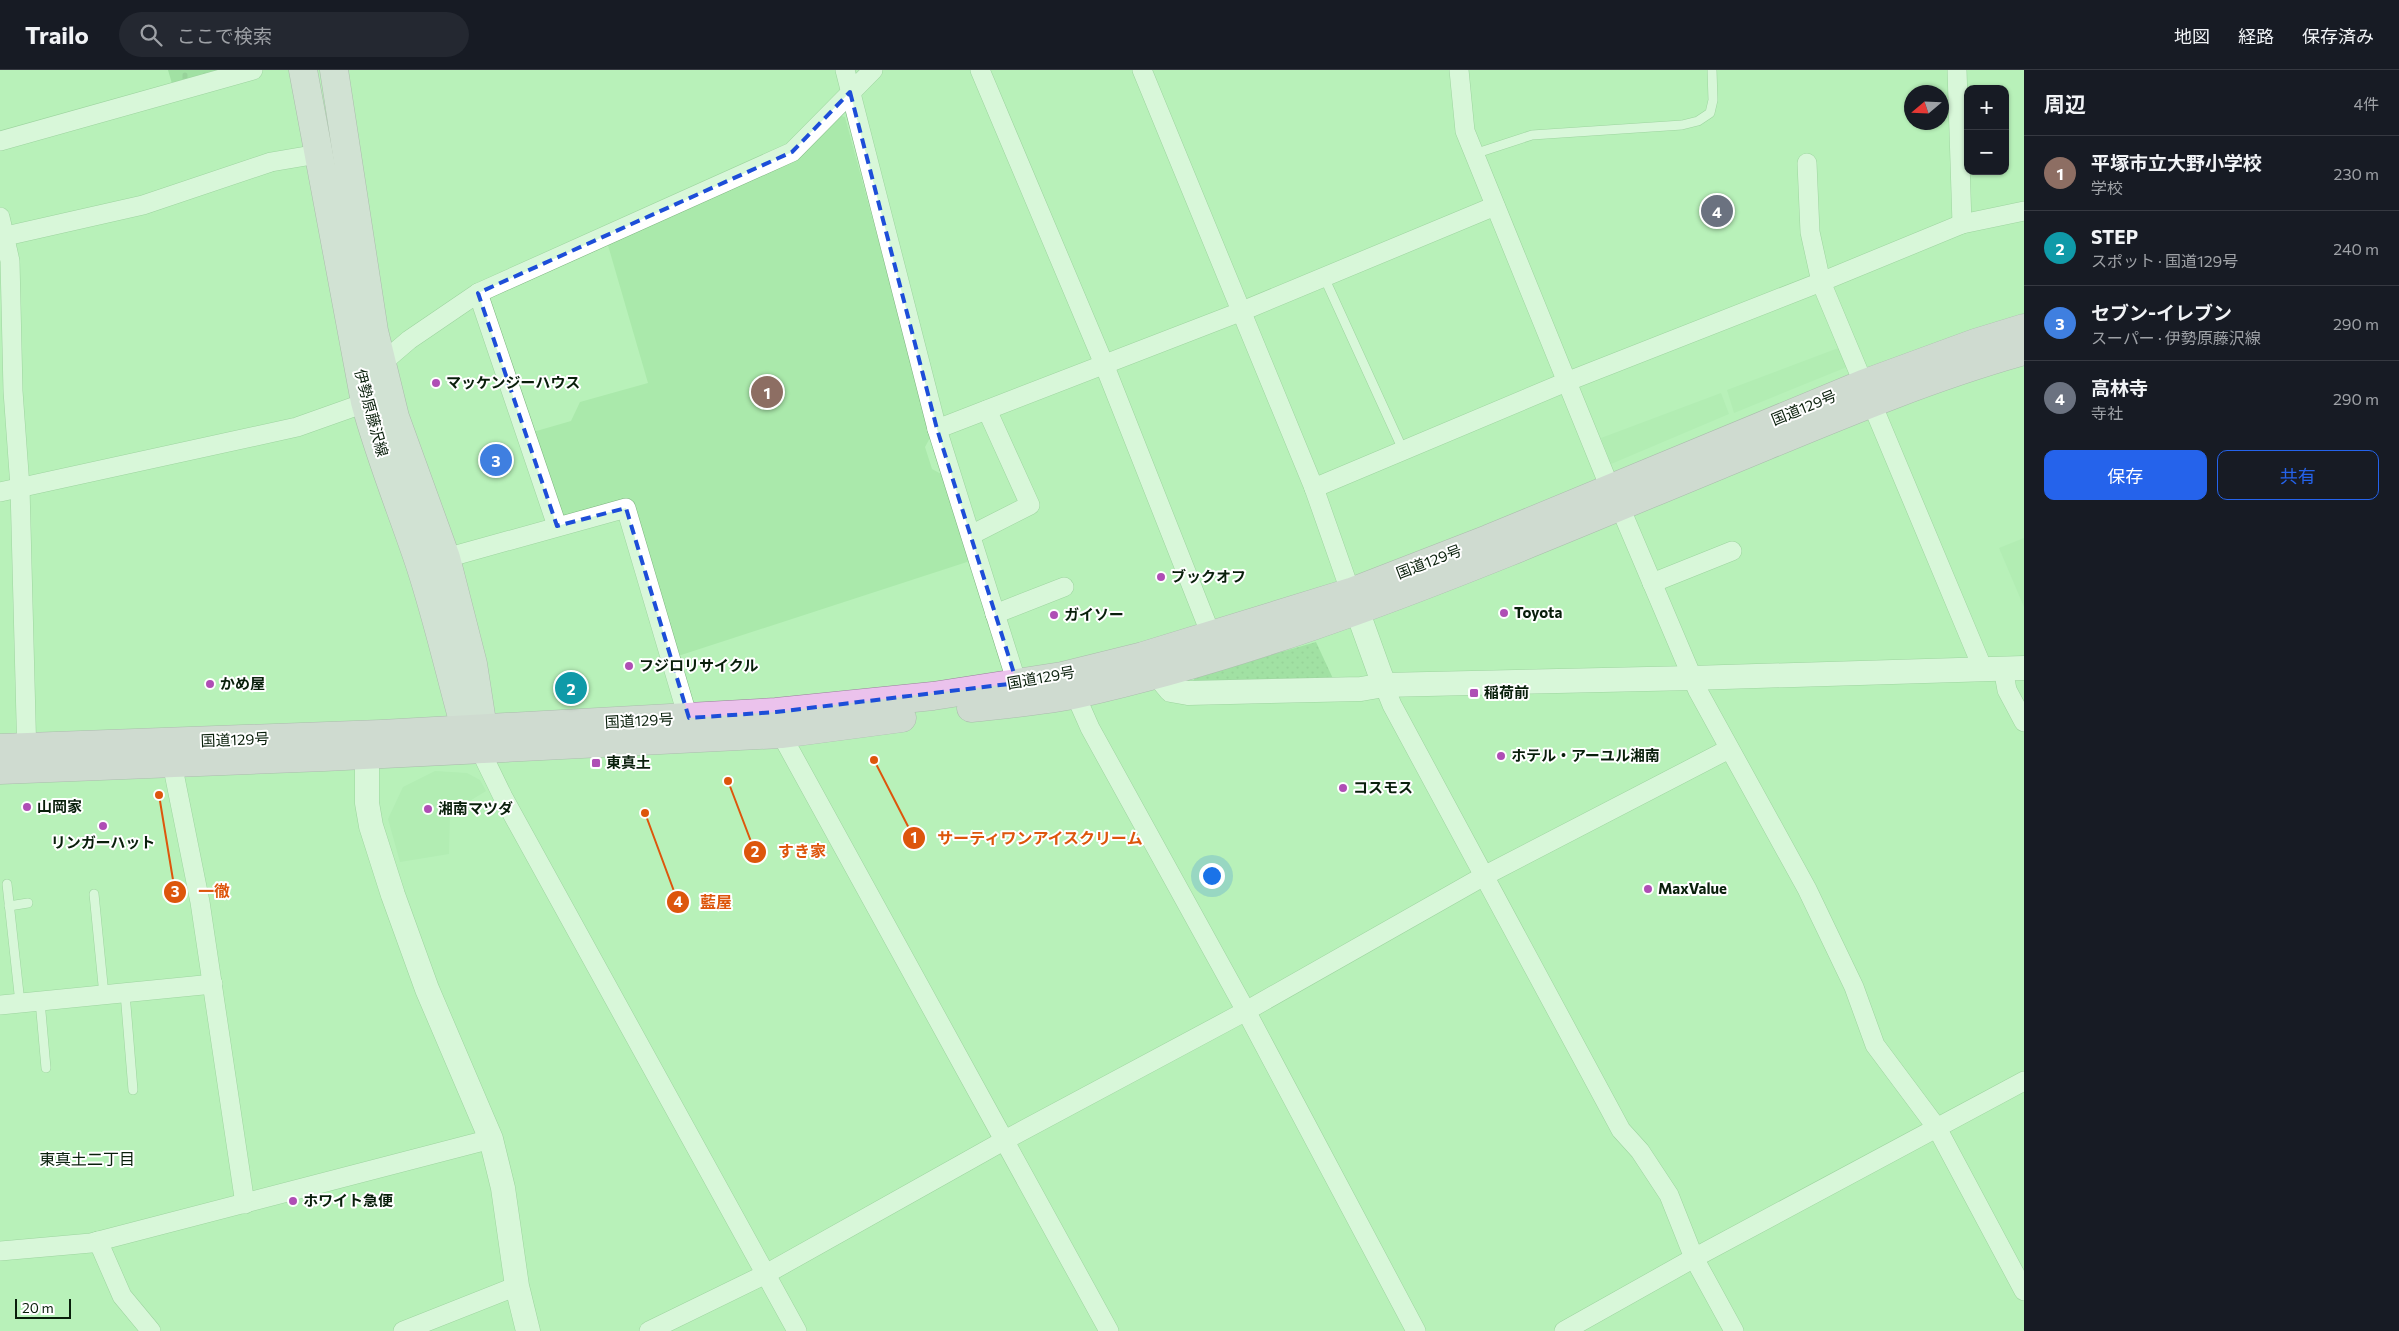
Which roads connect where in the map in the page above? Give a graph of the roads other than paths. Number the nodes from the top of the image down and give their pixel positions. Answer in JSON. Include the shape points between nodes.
{"nodes":[{"id":1,"x":253,"y":70,"type":"edge"},
{"id":2,"x":303,"y":70,"type":"edge"},
{"id":3,"x":334,"y":70,"type":"edge"},
{"id":4,"x":845,"y":70,"type":"edge"},
{"id":5,"x":873,"y":70,"type":"edge"},
{"id":6,"x":980,"y":70,"type":"edge"},
{"id":7,"x":1142,"y":70,"type":"edge"},
{"id":8,"x":1459,"y":70,"type":"edge"},
{"id":9,"x":1712,"y":70,"type":"edge"},
{"id":10,"x":1957,"y":70,"type":"edge"},
{"id":11,"x":850,"y":92,"type":"junction"},
{"id":12,"x":0,"y":141,"type":"edge"},
{"id":13,"x":318,"y":154,"type":"junction"},
{"id":14,"x":1474,"y":154,"type":"junction"},
{"id":15,"x":1807,"y":163,"type":"dead end"},
{"id":16,"x":1495,"y":206,"type":"junction"},
{"id":17,"x":2024,"y":211,"type":"edge"},
{"id":18,"x":0,"y":217,"type":"edge"},
{"id":19,"x":1962,"y":224,"type":"junction"},
{"id":20,"x":6,"y":236,"type":"junction"},
{"id":21,"x":1324,"y":277,"type":"junction"},
{"id":22,"x":1821,"y":282,"type":"junction"},
{"id":23,"x":478,"y":293,"type":"junction"},
{"id":24,"x":1240,"y":312,"type":"junction"},
{"id":25,"x":5,"y":325,"type":"edge"},
{"id":26,"x":2024,"y":328,"type":"edge"},
{"id":27,"x":2024,"y":351,"type":"edge"},
{"id":28,"x":381,"y":364,"type":"junction"},
{"id":29,"x":1104,"y":364,"type":"junction"},
{"id":30,"x":1566,"y":382,"type":"junction"},
{"id":31,"x":1867,"y":394,"type":"junction"},
{"id":32,"x":377,"y":399,"type":"junction"},
{"id":33,"x":987,"y":410,"type":"junction"},
{"id":34,"x":937,"y":429,"type":"junction"},
{"id":35,"x":1403,"y":450,"type":"junction"},
{"id":36,"x":20,"y":487,"type":"junction"},
{"id":37,"x":1314,"y":488,"type":"junction"},
{"id":38,"x":0,"y":492,"type":"edge"},
{"id":39,"x":1615,"y":497,"type":"junction"},
{"id":40,"x":557,"y":526,"type":"junction"},
{"id":41,"x":970,"y":535,"type":"junction"},
{"id":42,"x":1732,"y":551,"type":"dead end"},
{"id":43,"x":446,"y":558,"type":"junction"},
{"id":44,"x":1652,"y":583,"type":"junction"},
{"id":45,"x":1064,"y":587,"type":"dead end"},
{"id":46,"x":1354,"y":601,"type":"junction"},
{"id":47,"x":995,"y":614,"type":"junction"},
{"id":48,"x":1215,"y":645,"type":"junction"},
{"id":49,"x":2003,"y":668,"type":"edge"},
{"id":50,"x":1157,"y":673,"type":"junction"},
{"id":51,"x":1692,"y":678,"type":"junction"},
{"id":52,"x":1384,"y":685,"type":"junction"},
{"id":53,"x":1019,"y":692,"type":"junction"},
{"id":54,"x":1075,"y":694,"type":"junction"},
{"id":55,"x":2024,"y":722,"type":"edge"},
{"id":56,"x":691,"y":728,"type":"junction"},
{"id":57,"x":781,"y":734,"type":"junction"},
{"id":58,"x":368,"y":741,"type":"junction"},
{"id":59,"x":478,"y":743,"type":"junction"},
{"id":60,"x":1729,"y":749,"type":"junction"},
{"id":61,"x":18,"y":754,"type":"edge"},
{"id":62,"x":172,"y":763,"type":"junction"},
{"id":63,"x":0,"y":770,"type":"edge"},
{"id":64,"x":1484,"y":876,"type":"junction"},
{"id":65,"x":7,"y":884,"type":"dead end"},
{"id":66,"x":94,"y":894,"type":"dead end"},
{"id":67,"x":28,"y":903,"type":"dead end"},
{"id":68,"x":9,"y":906,"type":"junction"},
{"id":69,"x":213,"y":984,"type":"junction"},
{"id":70,"x":125,"y":992,"type":"junction"},
{"id":71,"x":104,"y":995,"type":"junction"},
{"id":72,"x":40,"y":1001,"type":"junction"},
{"id":73,"x":20,"y":1003,"type":"junction"},
{"id":74,"x":0,"y":1005,"type":"edge"},
{"id":75,"x":1246,"y":1011,"type":"junction"},
{"id":76,"x":46,"y":1068,"type":"dead end"},
{"id":77,"x":2024,"y":1080,"type":"edge"},
{"id":78,"x":133,"y":1090,"type":"dead end"},
{"id":79,"x":1937,"y":1128,"type":"junction"},
{"id":80,"x":491,"y":1139,"type":"junction"},
{"id":81,"x":1005,"y":1140,"type":"junction"},
{"id":82,"x":245,"y":1204,"type":"junction"},
{"id":83,"x":98,"y":1241,"type":"junction"},
{"id":84,"x":0,"y":1251,"type":"edge"},
{"id":85,"x":1694,"y":1258,"type":"junction"},
{"id":86,"x":766,"y":1274,"type":"junction"},
{"id":87,"x":2022,"y":1281,"type":"edge"},
{"id":88,"x":516,"y":1286,"type":"junction"},
{"id":89,"x":151,"y":1331,"type":"edge"},
{"id":90,"x":403,"y":1331,"type":"edge"},
{"id":91,"x":528,"y":1331,"type":"edge"},
{"id":92,"x":648,"y":1331,"type":"edge"},
{"id":93,"x":797,"y":1331,"type":"edge"},
{"id":94,"x":1109,"y":1331,"type":"edge"},
{"id":95,"x":1416,"y":1331,"type":"edge"},
{"id":96,"x":1564,"y":1331,"type":"edge"},
{"id":97,"x":1734,"y":1331,"type":"edge"}],
"edges":[{"from":1,"to":12,"type":"street"},
{"from":2,"to":13,"type":"main road","name":"伊勢原藤沢線"},
{"from":3,"to":28,"type":"main road","name":"伊勢原藤沢線"},
{"from":4,"to":11,"type":"street"},
{"from":5,"to":11,"type":"street"},
{"from":6,"to":29,"type":"street"},
{"from":7,"to":24,"type":"street"},
{"from":8,"to":14,"type":"street","via":[[1465,131]]},
{"from":9,"to":14,"type":"lane","via":[[1710,113],[1698,121],[1682,125],[1532,135]]},
{"from":10,"to":19,"type":"street"},
{"from":11,"to":23,"type":"street","via":[[792,152]]},
{"from":11,"to":34,"type":"street"},
{"from":13,"to":20,"type":"street","via":[[271,162],[143,205]]},
{"from":13,"to":32,"type":"main road","name":"伊勢原藤沢線"},
{"from":14,"to":16,"type":"street"},
{"from":15,"to":22,"type":"street","via":[[1810,232]]},
{"from":16,"to":21,"type":"street"},
{"from":16,"to":30,"type":"street"},
{"from":17,"to":19,"type":"street"},
{"from":18,"to":20,"type":"street"},
{"from":19,"to":22,"type":"street"},
{"from":20,"to":25,"type":"street","via":[[10,261]]},
{"from":21,"to":24,"type":"street"},
{"from":21,"to":35,"type":"lane"},
{"from":22,"to":30,"type":"street"},
{"from":22,"to":31,"type":"street"},
{"from":23,"to":28,"type":"street","via":[[409,340]]},
{"from":23,"to":40,"type":"street"},
{"from":24,"to":29,"type":"street"},
{"from":24,"to":37,"type":"street"},
{"from":25,"to":36,"type":"street"},
{"from":26,"to":31,"type":"highway","name":"国道129号","via":[[1975,343]]},
{"from":27,"to":31,"type":"highway","name":"国道129号"},
{"from":28,"to":32,"type":"main road","name":"伊勢原藤沢線"},
{"from":29,"to":33,"type":"street"},
{"from":29,"to":48,"type":"street"},
{"from":30,"to":35,"type":"street"},
{"from":30,"to":39,"type":"street"},
{"from":31,"to":39,"type":"highway","name":"国道129号"},
{"from":31,"to":49,"type":"street"},
{"from":32,"to":36,"type":"street","via":[[297,427]]},
{"from":32,"to":43,"type":"main road","name":"伊勢原藤沢線"},
{"from":32,"to":59,"type":"main road","name":"伊勢原藤沢線","via":[[376,439]]},
{"from":33,"to":34,"type":"street"},
{"from":33,"to":41,"type":"street","via":[[1030,505]]},
{"from":34,"to":41,"type":"street"},
{"from":35,"to":37,"type":"street"},
{"from":36,"to":38,"type":"street"},
{"from":36,"to":61,"type":"street"},
{"from":37,"to":46,"type":"street"},
{"from":39,"to":44,"type":"street"},
{"from":39,"to":46,"type":"highway","name":"国道129号"},
{"from":40,"to":43,"type":"street"},
{"from":40,"to":56,"type":"street","via":[[626,508]]},
{"from":41,"to":47,"type":"street"},
{"from":42,"to":44,"type":"street"},
{"from":43,"to":59,"type":"main road","name":"伊勢原藤沢線","via":[[473,664]]},
{"from":44,"to":51,"type":"street"},
{"from":45,"to":47,"type":"street"},
{"from":46,"to":48,"type":"highway","name":"国道129号"},
{"from":46,"to":52,"type":"street"},
{"from":47,"to":53,"type":"street"},
{"from":48,"to":50,"type":"highway","name":"国道129号"},
{"from":48,"to":53,"type":"highway","name":"国道129号","via":[[1143,656],[1062,676]]},
{"from":49,"to":51,"type":"street"},
{"from":49,"to":55,"type":"street","via":[[2006,690]]},
{"from":50,"to":52,"type":"street","via":[[1171,690],[1188,693],[1361,689]]},
{"from":50,"to":54,"type":"highway","name":"国道129号"},
{"from":51,"to":52,"type":"street"},
{"from":51,"to":60,"type":"street"},
{"from":52,"to":64,"type":"street"},
{"from":53,"to":54,"type":"highway","name":"国道129号"},
{"from":53,"to":56,"type":"highway","name":"国道129号","via":[[933,696],[776,712]]},
{"from":53,"to":57,"type":"highway","name":"国道129号"},
{"from":54,"to":75,"type":"street","via":[[1090,728]]},
{"from":56,"to":57,"type":"highway","name":"国道129号"},
{"from":56,"to":59,"type":"highway","name":"国道129号"},
{"from":57,"to":81,"type":"street"},
{"from":58,"to":59,"type":"highway","name":"国道129号"},
{"from":58,"to":61,"type":"highway","name":"国道129号"},
{"from":58,"to":62,"type":"highway","name":"国道129号"},
{"from":58,"to":80,"type":"street","via":[[367,803],[371,826],[427,989]]},
{"from":59,"to":86,"type":"street"},
{"from":60,"to":64,"type":"street"},
{"from":60,"to":79,"type":"street","via":[[1807,889],[1854,987],[1875,1045]]},
{"from":61,"to":62,"type":"highway","name":"国道129号"},
{"from":61,"to":63,"type":"highway","name":"国道129号"},
{"from":62,"to":69,"type":"street"},
{"from":64,"to":75,"type":"street"},
{"from":64,"to":85,"type":"street","via":[[1620,1130],[1640,1151],[1669,1195]]},
{"from":65,"to":68,"type":"lane"},
{"from":66,"to":71,"type":"lane"},
{"from":67,"to":68,"type":"lane"},
{"from":68,"to":73,"type":"lane"},
{"from":69,"to":70,"type":"street"},
{"from":69,"to":82,"type":"street"},
{"from":70,"to":71,"type":"street"},
{"from":70,"to":78,"type":"lane"},
{"from":71,"to":72,"type":"street"},
{"from":72,"to":73,"type":"street"},
{"from":72,"to":76,"type":"lane"},
{"from":73,"to":74,"type":"street"},
{"from":75,"to":81,"type":"street"},
{"from":75,"to":95,"type":"street"},
{"from":77,"to":79,"type":"street"},
{"from":79,"to":85,"type":"street"},
{"from":79,"to":87,"type":"street"},
{"from":80,"to":82,"type":"street"},
{"from":80,"to":88,"type":"street","via":[[503,1188]]},
{"from":81,"to":86,"type":"street"},
{"from":81,"to":94,"type":"street"},
{"from":82,"to":83,"type":"street"},
{"from":83,"to":84,"type":"street"},
{"from":83,"to":89,"type":"street","via":[[122,1296]]},
{"from":85,"to":96,"type":"street"},
{"from":85,"to":97,"type":"street"},
{"from":86,"to":92,"type":"street"},
{"from":86,"to":93,"type":"street"},
{"from":88,"to":90,"type":"street"},
{"from":88,"to":91,"type":"street"}]}
